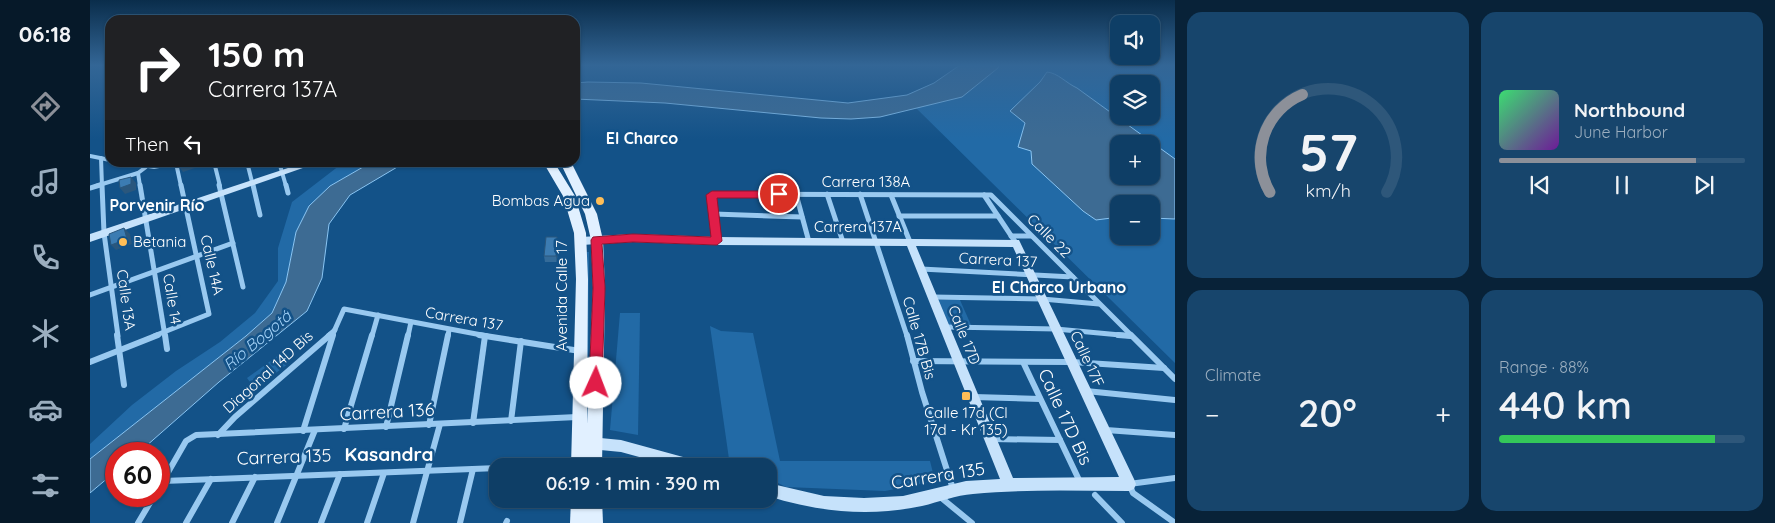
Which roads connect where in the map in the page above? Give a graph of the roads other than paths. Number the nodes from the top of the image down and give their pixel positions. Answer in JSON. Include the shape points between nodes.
{"nodes":[{"id":1,"x":90,"y":156,"type":"edge"},
{"id":2,"x":105,"y":156,"type":"edge"},
{"id":3,"x":101,"y":158,"type":"junction"},
{"id":4,"x":105,"y":159,"type":"edge"},
{"id":5,"x":146,"y":167,"type":"edge"},
{"id":6,"x":179,"y":167,"type":"edge"},
{"id":7,"x":215,"y":167,"type":"edge"},
{"id":8,"x":248,"y":167,"type":"edge"},
{"id":9,"x":280,"y":167,"type":"edge"},
{"id":10,"x":302,"y":167,"type":"edge"},
{"id":11,"x":551,"y":167,"type":"edge"},
{"id":12,"x":568,"y":167,"type":"edge"},
{"id":13,"x":138,"y":173,"type":"junction"},
{"id":14,"x":282,"y":174,"type":"junction"},
{"id":15,"x":102,"y":184,"type":"junction"},
{"id":16,"x":252,"y":184,"type":"junction"},
{"id":17,"x":90,"y":188,"type":"edge"},
{"id":18,"x":288,"y":193,"type":"dead end"},
{"id":19,"x":222,"y":194,"type":"junction"},
{"id":20,"x":796,"y":194,"type":"junction"},
{"id":21,"x":828,"y":194,"type":"junction"},
{"id":22,"x":860,"y":194,"type":"junction"},
{"id":23,"x":891,"y":194,"type":"junction"},
{"id":24,"x":984,"y":194,"type":"junction"},
{"id":25,"x":991,"y":195,"type":"joint"},
{"id":26,"x":186,"y":206,"type":"junction"},
{"id":27,"x":260,"y":214,"type":"dead end"},
{"id":28,"x":714,"y":214,"type":"junction"},
{"id":29,"x":899,"y":216,"type":"junction"},
{"id":30,"x":998,"y":216,"type":"junction"},
{"id":31,"x":802,"y":217,"type":"junction"},
{"id":32,"x":146,"y":219,"type":"junction"},
{"id":33,"x":104,"y":233,"type":"junction"},
{"id":34,"x":1031,"y":236,"type":"junction"},
{"id":35,"x":90,"y":238,"type":"edge"},
{"id":36,"x":1013,"y":239,"type":"junction"},
{"id":37,"x":596,"y":240,"type":"junction"},
{"id":38,"x":581,"y":241,"type":"junction"},
{"id":39,"x":717,"y":241,"type":"junction"},
{"id":40,"x":809,"y":242,"type":"junction"},
{"id":41,"x":844,"y":242,"type":"junction"},
{"id":42,"x":876,"y":242,"type":"junction"},
{"id":43,"x":910,"y":242,"type":"junction"},
{"id":44,"x":233,"y":243,"type":"junction"},
{"id":45,"x":197,"y":256,"type":"junction"},
{"id":46,"x":921,"y":269,"type":"junction"},
{"id":47,"x":155,"y":271,"type":"junction"},
{"id":48,"x":1030,"y":274,"type":"junction"},
{"id":49,"x":1073,"y":277,"type":"junction"},
{"id":50,"x":112,"y":287,"type":"junction"},
{"id":51,"x":243,"y":287,"type":"dead end"},
{"id":52,"x":90,"y":294,"type":"edge"},
{"id":53,"x":933,"y":297,"type":"junction"},
{"id":54,"x":1042,"y":299,"type":"junction"},
{"id":55,"x":1100,"y":304,"type":"junction"},
{"id":56,"x":378,"y":315,"type":"junction"},
{"id":57,"x":412,"y":322,"type":"junction"},
{"id":58,"x":944,"y":327,"type":"junction"},
{"id":59,"x":335,"y":329,"type":"junction"},
{"id":60,"x":1056,"y":329,"type":"junction"},
{"id":61,"x":449,"y":330,"type":"junction"},
{"id":62,"x":164,"y":332,"type":"junction"},
{"id":63,"x":485,"y":336,"type":"junction"},
{"id":64,"x":1132,"y":336,"type":"junction"},
{"id":65,"x":521,"y":341,"type":"junction"},
{"id":66,"x":167,"y":349,"type":"dead end"},
{"id":67,"x":120,"y":350,"type":"junction"},
{"id":68,"x":581,"y":351,"type":"junction"},
{"id":69,"x":913,"y":361,"type":"junction"},
{"id":70,"x":90,"y":362,"type":"edge"},
{"id":71,"x":959,"y":362,"type":"junction"},
{"id":72,"x":1023,"y":362,"type":"junction"},
{"id":73,"x":1072,"y":362,"type":"junction"},
{"id":74,"x":1164,"y":368,"type":"junction"},
{"id":75,"x":1175,"y":379,"type":"edge"},
{"id":76,"x":124,"y":385,"type":"dead end"},
{"id":77,"x":1085,"y":390,"type":"junction"},
{"id":78,"x":973,"y":397,"type":"junction"},
{"id":79,"x":1040,"y":399,"type":"junction"},
{"id":80,"x":1175,"y":400,"type":"edge"},
{"id":81,"x":580,"y":417,"type":"junction"},
{"id":82,"x":510,"y":421,"type":"junction"},
{"id":83,"x":473,"y":423,"type":"junction"},
{"id":84,"x":440,"y":424,"type":"junction"},
{"id":85,"x":429,"y":425,"type":"junction"},
{"id":86,"x":386,"y":427,"type":"junction"},
{"id":87,"x":344,"y":429,"type":"junction"},
{"id":88,"x":315,"y":430,"type":"junction"},
{"id":89,"x":1104,"y":430,"type":"junction"},
{"id":90,"x":303,"y":431,"type":"junction"},
{"id":91,"x":218,"y":435,"type":"junction"},
{"id":92,"x":1175,"y":436,"type":"edge"},
{"id":93,"x":990,"y":439,"type":"junction"},
{"id":94,"x":1060,"y":440,"type":"junction"},
{"id":95,"x":586,"y":442,"type":"junction"},
{"id":96,"x":585,"y":458,"type":"edge"},
{"id":97,"x":665,"y":458,"type":"edge"},
{"id":98,"x":489,"y":468,"type":"edge"},
{"id":99,"x":170,"y":469,"type":"edge"},
{"id":100,"x":473,"y":469,"type":"junction"},
{"id":101,"x":428,"y":471,"type":"junction"},
{"id":102,"x":384,"y":473,"type":"junction"},
{"id":103,"x":340,"y":474,"type":"junction"},
{"id":104,"x":297,"y":476,"type":"junction"},
{"id":105,"x":255,"y":477,"type":"junction"},
{"id":106,"x":1175,"y":478,"type":"edge"},
{"id":107,"x":211,"y":479,"type":"junction"},
{"id":108,"x":170,"y":483,"type":"edge"},
{"id":109,"x":1129,"y":484,"type":"junction"},
{"id":110,"x":1081,"y":485,"type":"junction"},
{"id":111,"x":1010,"y":486,"type":"junction"},
{"id":112,"x":953,"y":489,"type":"junction"},
{"id":113,"x":777,"y":492,"type":"edge"},
{"id":114,"x":937,"y":494,"type":"junction"},
{"id":115,"x":1095,"y":496,"type":"dead end"},
{"id":116,"x":147,"y":507,"type":"edge"},
{"id":117,"x":579,"y":508,"type":"edge"},
{"id":118,"x":594,"y":508,"type":"edge"},
{"id":119,"x":138,"y":523,"type":"edge"},
{"id":120,"x":186,"y":523,"type":"edge"},
{"id":121,"x":232,"y":523,"type":"edge"},
{"id":122,"x":277,"y":523,"type":"edge"},
{"id":123,"x":321,"y":523,"type":"edge"},
{"id":124,"x":368,"y":523,"type":"edge"},
{"id":125,"x":413,"y":523,"type":"edge"},
{"id":126,"x":460,"y":523,"type":"edge"},
{"id":127,"x":579,"y":523,"type":"edge"},
{"id":128,"x":594,"y":523,"type":"edge"},
{"id":129,"x":972,"y":523,"type":"edge"},
{"id":130,"x":1122,"y":523,"type":"edge"},
{"id":131,"x":1175,"y":523,"type":"edge"}],
"edges":[{"from":1,"to":3,"type":"street"},
{"from":2,"to":3,"type":"street"},
{"from":3,"to":4,"type":"street"},
{"from":3,"to":15,"type":"street","name":"Calle 13A"},
{"from":5,"to":13,"type":"street"},
{"from":6,"to":26,"type":"street","name":"Calle 14A"},
{"from":7,"to":19,"type":"street"},
{"from":8,"to":16,"type":"street"},
{"from":9,"to":14,"type":"street"},
{"from":10,"to":14,"type":"street"},
{"from":11,"to":38,"type":"main road","name":"Avenida Calle 17","via":[[573,205]]},
{"from":12,"to":37,"type":"main road","name":"Avenida Calle 17","via":[[588,206]]},
{"from":13,"to":15,"type":"street"},
{"from":13,"to":32,"type":"street","name":"Calle 14"},
{"from":14,"to":16,"type":"street"},
{"from":14,"to":18,"type":"street"},
{"from":15,"to":17,"type":"street"},
{"from":15,"to":33,"type":"street","name":"Calle 13A"},
{"from":16,"to":19,"type":"street"},
{"from":16,"to":27,"type":"street"},
{"from":19,"to":26,"type":"street"},
{"from":19,"to":44,"type":"street"},
{"from":20,"to":21,"type":"street","name":"Carrera 138A"},
{"from":20,"to":28,"type":"street","name":"Carrera 138A","via":[[712,194]]},
{"from":20,"to":31,"type":"street"},
{"from":21,"to":22,"type":"street","name":"Carrera 138A"},
{"from":21,"to":41,"type":"street"},
{"from":22,"to":23,"type":"street","name":"Carrera 138A"},
{"from":22,"to":42,"type":"street","name":"Calle 17B Bis"},
{"from":23,"to":24,"type":"street","name":"Carrera 138A"},
{"from":23,"to":29,"type":"street","name":"Calle 17D"},
{"from":24,"to":25,"type":"street","name":"Carrera 138A"},
{"from":24,"to":30,"type":"street","name":"Calle 17F"},
{"from":25,"to":34,"type":"street","name":"Calle 22"},
{"from":26,"to":32,"type":"street"},
{"from":26,"to":45,"type":"street","name":"Calle 14A"},
{"from":28,"to":31,"type":"street"},
{"from":28,"to":39,"type":"street"},
{"from":29,"to":30,"type":"street"},
{"from":29,"to":43,"type":"street","name":"Calle 17D"},
{"from":30,"to":36,"type":"street","name":"Calle 17F"},
{"from":31,"to":40,"type":"street"},
{"from":32,"to":33,"type":"street"},
{"from":32,"to":47,"type":"street","name":"Calle 14"},
{"from":33,"to":35,"type":"street"},
{"from":33,"to":50,"type":"street","name":"Calle 13A"},
{"from":34,"to":36,"type":"street"},
{"from":34,"to":49,"type":"street","name":"Calle 22"},
{"from":36,"to":43,"type":"street","name":"Carrera 137A"},
{"from":36,"to":48,"type":"street","name":"Calle 17F"},
{"from":37,"to":38,"type":"street","name":"Carrera 137A"},
{"from":37,"to":39,"type":"street","name":"Carrera 137A"},
{"from":37,"to":95,"type":"main road","name":"Avenida Calle 17","via":[[599,288]]},
{"from":38,"to":68,"type":"main road","name":"Avenida Calle 17"},
{"from":39,"to":40,"type":"street","name":"Carrera 137A"},
{"from":40,"to":41,"type":"street","name":"Carrera 137A"},
{"from":41,"to":42,"type":"street","name":"Carrera 137A"},
{"from":42,"to":43,"type":"street","name":"Carrera 137A"},
{"from":42,"to":69,"type":"street","name":"Calle 17B Bis"},
{"from":43,"to":46,"type":"street","name":"Calle 17D"},
{"from":44,"to":45,"type":"street"},
{"from":44,"to":51,"type":"street"},
{"from":45,"to":47,"type":"street"},
{"from":45,"to":62,"type":"street","name":"Calle 14A","via":[[209,314]]},
{"from":46,"to":48,"type":"street","name":"Carrera 137"},
{"from":46,"to":53,"type":"street","name":"Calle 17D"},
{"from":47,"to":50,"type":"street"},
{"from":47,"to":62,"type":"street","name":"Calle 14"},
{"from":48,"to":49,"type":"street","name":"Carrera 137"},
{"from":48,"to":54,"type":"street","name":"Calle 17F"},
{"from":49,"to":55,"type":"street","name":"Calle 22"},
{"from":50,"to":52,"type":"street"},
{"from":50,"to":67,"type":"street","name":"Calle 13A"},
{"from":53,"to":54,"type":"street"},
{"from":53,"to":58,"type":"street","name":"Calle 17D"},
{"from":54,"to":55,"type":"street"},
{"from":54,"to":60,"type":"street","name":"Calle 17F"},
{"from":55,"to":64,"type":"street","name":"Calle 22"},
{"from":56,"to":57,"type":"street","name":"Carrera 137"},
{"from":56,"to":59,"type":"street","name":"Carrera 137","via":[[343,310]]},
{"from":56,"to":87,"type":"street"},
{"from":57,"to":61,"type":"street","name":"Carrera 137"},
{"from":57,"to":86,"type":"street"},
{"from":58,"to":60,"type":"street"},
{"from":58,"to":71,"type":"street","name":"Calle 17D"},
{"from":59,"to":90,"type":"street"},
{"from":59,"to":91,"type":"street","name":"Diagonal 14D Bis"},
{"from":60,"to":64,"type":"street"},
{"from":60,"to":73,"type":"street","name":"Calle 17F"},
{"from":61,"to":63,"type":"street","name":"Carrera 137"},
{"from":61,"to":85,"type":"street"},
{"from":62,"to":66,"type":"street","name":"Calle 14"},
{"from":62,"to":67,"type":"street"},
{"from":63,"to":65,"type":"street","name":"Carrera 137"},
{"from":63,"to":83,"type":"street"},
{"from":64,"to":74,"type":"street","name":"Calle 22"},
{"from":65,"to":68,"type":"street","name":"Carrera 137"},
{"from":65,"to":82,"type":"street"},
{"from":67,"to":70,"type":"street"},
{"from":67,"to":76,"type":"street","name":"Calle 13A"},
{"from":68,"to":81,"type":"main road","name":"Avenida Calle 17"},
{"from":69,"to":71,"type":"street"},
{"from":69,"to":112,"type":"street","name":"Calle 17B Bis"},
{"from":71,"to":72,"type":"street"},
{"from":71,"to":78,"type":"street","name":"Calle 17D"},
{"from":72,"to":73,"type":"street"},
{"from":72,"to":79,"type":"street","name":"Calle 17D Bis"},
{"from":73,"to":74,"type":"street"},
{"from":73,"to":77,"type":"street","name":"Calle 17F"},
{"from":74,"to":75,"type":"street","name":"Calle 22"},
{"from":77,"to":80,"type":"street"},
{"from":77,"to":89,"type":"street","name":"Calle 17F"},
{"from":78,"to":79,"type":"street"},
{"from":78,"to":93,"type":"street","name":"Calle 17D"},
{"from":79,"to":94,"type":"street","name":"Calle 17D Bis"},
{"from":81,"to":82,"type":"street","name":"Carrera 136"},
{"from":81,"to":95,"type":"main road","name":"Avenida Calle 17"},
{"from":82,"to":83,"type":"street","name":"Carrera 136"},
{"from":83,"to":84,"type":"street","name":"Carrera 136"},
{"from":84,"to":85,"type":"street","name":"Carrera 136"},
{"from":84,"to":101,"type":"street"},
{"from":85,"to":86,"type":"street","name":"Carrera 136"},
{"from":86,"to":87,"type":"street","name":"Carrera 136"},
{"from":87,"to":88,"type":"street","name":"Carrera 136"},
{"from":88,"to":90,"type":"street","name":"Carrera 136"},
{"from":88,"to":104,"type":"street"},
{"from":89,"to":92,"type":"street"},
{"from":89,"to":109,"type":"street","name":"Calle 17F"},
{"from":90,"to":91,"type":"street","name":"Carrera 136"},
{"from":91,"to":99,"type":"street","name":"Carrera 136","via":[[196,435],[186,441]]},
{"from":93,"to":94,"type":"street"},
{"from":93,"to":111,"type":"street","name":"Calle 17D"},
{"from":94,"to":110,"type":"street","name":"Calle 17D Bis"},
{"from":95,"to":96,"type":"main road","name":"Avenida Calle 17"},
{"from":95,"to":97,"type":"street","via":[[621,446]]},
{"from":98,"to":100,"type":"street","name":"Carrera 135"},
{"from":100,"to":101,"type":"street","name":"Carrera 135"},
{"from":100,"to":126,"type":"street"},
{"from":101,"to":102,"type":"street","name":"Carrera 135"},
{"from":101,"to":125,"type":"street"},
{"from":102,"to":103,"type":"street","name":"Carrera 135"},
{"from":102,"to":124,"type":"street"},
{"from":103,"to":104,"type":"street","name":"Carrera 135"},
{"from":103,"to":123,"type":"street"},
{"from":104,"to":105,"type":"street","name":"Carrera 135"},
{"from":104,"to":122,"type":"street"},
{"from":105,"to":107,"type":"street","name":"Carrera 135"},
{"from":105,"to":121,"type":"street"},
{"from":106,"to":109,"type":"street","name":"Carrera 135"},
{"from":107,"to":108,"type":"street","name":"Carrera 135"},
{"from":107,"to":120,"type":"street"},
{"from":109,"to":110,"type":"street","name":"Carrera 135"},
{"from":109,"to":131,"type":"street","name":"Calle 17F","via":[[1133,493]]},
{"from":110,"to":111,"type":"street","name":"Carrera 135"},
{"from":111,"to":112,"type":"street","name":"Carrera 135"},
{"from":112,"to":114,"type":"street","name":"Carrera 135"},
{"from":113,"to":114,"type":"street","name":"Carrera 135","via":[[851,505],[920,500]]},
{"from":114,"to":129,"type":"street"},
{"from":115,"to":130,"type":"street"},
{"from":116,"to":119,"type":"street"},
{"from":117,"to":127,"type":"main road"},
{"from":118,"to":128,"type":"main road"}]}
